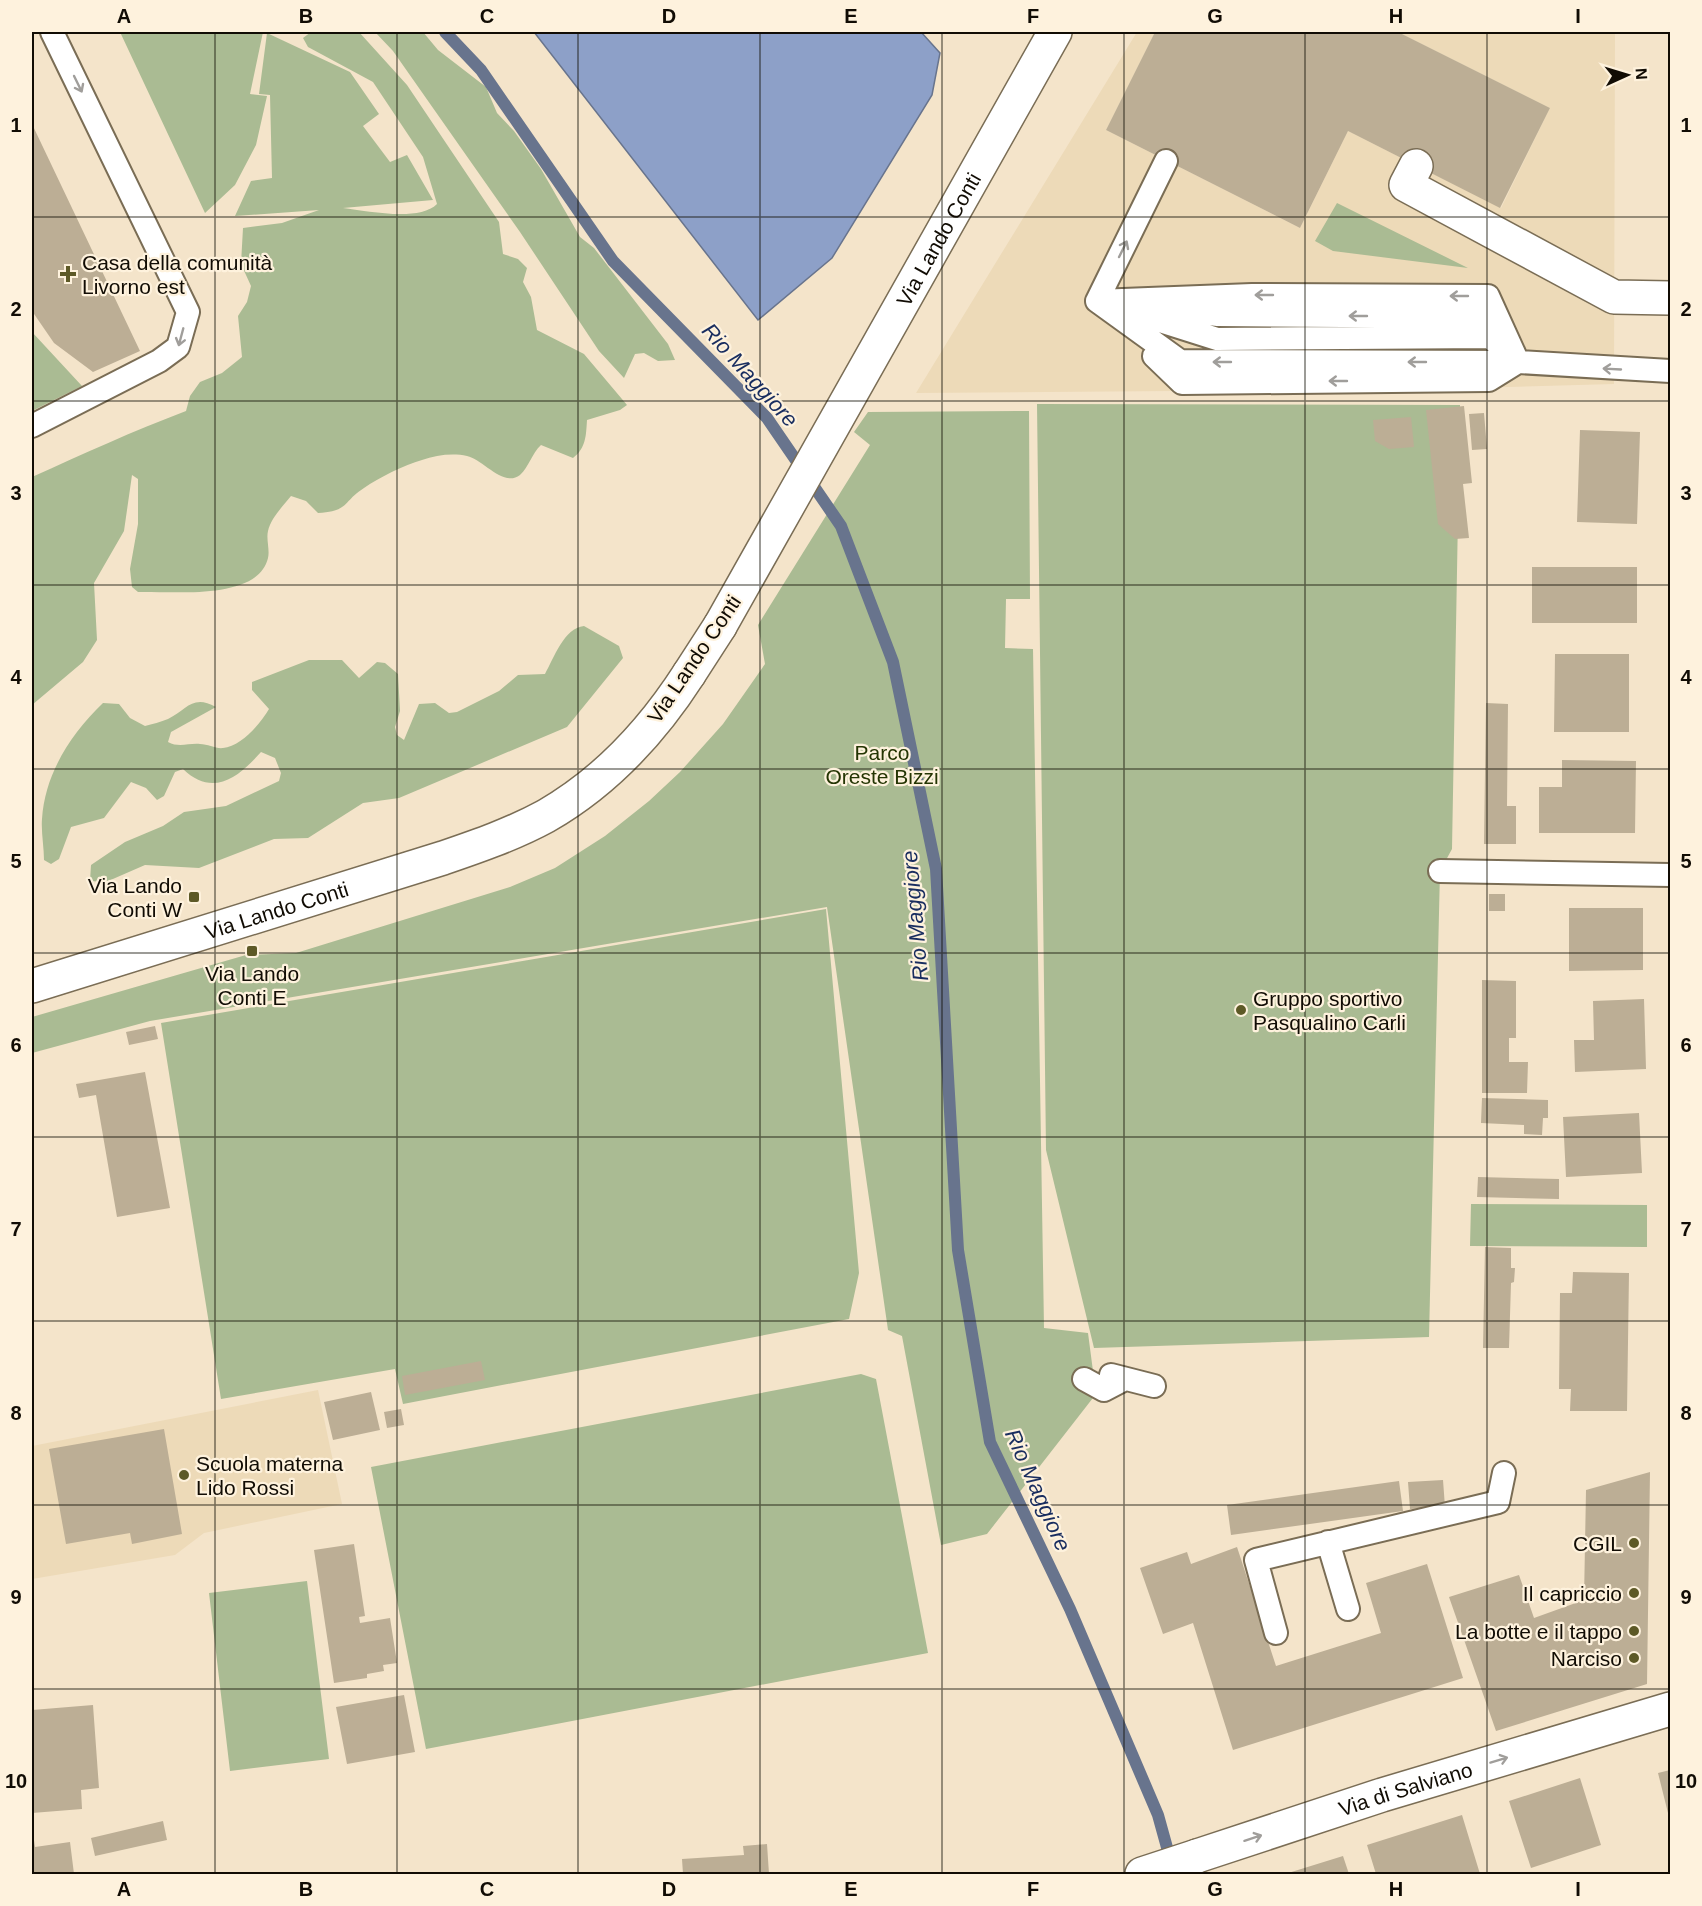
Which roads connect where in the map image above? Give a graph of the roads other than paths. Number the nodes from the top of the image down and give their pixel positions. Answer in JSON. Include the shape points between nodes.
{"nodes":[{"id":1,"x":52,"y":32,"type":"edge"},
{"id":2,"x":1055,"y":32,"type":"edge"},
{"id":3,"x":1166,"y":161,"type":"dead end"},
{"id":4,"x":1416,"y":166,"type":"dead end"},
{"id":5,"x":1671,"y":298,"type":"edge"},
{"id":6,"x":1097,"y":301,"type":"junction"},
{"id":7,"x":1518,"y":362,"type":"junction"},
{"id":8,"x":1671,"y":370,"type":"edge"},
{"id":9,"x":32,"y":426,"type":"edge"},
{"id":10,"x":1440,"y":871,"type":"dead end"},
{"id":11,"x":1671,"y":875,"type":"edge"},
{"id":12,"x":32,"y":986,"type":"edge"},
{"id":13,"x":1084,"y":1379,"type":"dead end"},
{"id":14,"x":1154,"y":1386,"type":"dead end"},
{"id":15,"x":1504,"y":1473,"type":"dead end"},
{"id":16,"x":1328,"y":1542,"type":"junction"},
{"id":17,"x":1348,"y":1609,"type":"dead end"},
{"id":18,"x":1276,"y":1634,"type":"dead end"},
{"id":19,"x":1671,"y":1709,"type":"edge"},
{"id":20,"x":1142,"y":1875,"type":"edge"}],
"edges":[{"from":1,"to":9,"type":"lane","one_way":true,"via":[[188,312],[178,347],[159,361]]},
{"from":2,"to":12,"type":"street","name":"Via Lando Conti","via":[[720,626],[664,712],[615,764],[546,816],[495,840]]},
{"from":6,"to":3,"type":"lane","one_way":true},
{"from":4,"to":5,"type":"street","via":[[1406,185],[1444,192],[1614,297]]},
{"from":6,"to":7,"type":"lane","via":[[1217,339],[1490,338]]},
{"from":7,"to":6,"type":"lane","one_way":true,"via":[[1489,380],[1182,383]]},
{"from":7,"to":6,"type":"lane","one_way":true,"via":[[1488,296],[1252,295]]},
{"from":8,"to":7,"type":"lane","one_way":true},
{"from":10,"to":11,"type":"lane"},
{"from":13,"to":14,"type":"lane","via":[[1104,1390],[1117,1377]]},
{"from":15,"to":16,"type":"lane","via":[[1498,1502]]},
{"from":16,"to":17,"type":"lane"},
{"from":16,"to":18,"type":"lane","via":[[1256,1560]]},
{"from":20,"to":19,"type":"street","name":"Via di Salviano","one_way":true,"via":[[1382,1795]]}]}
